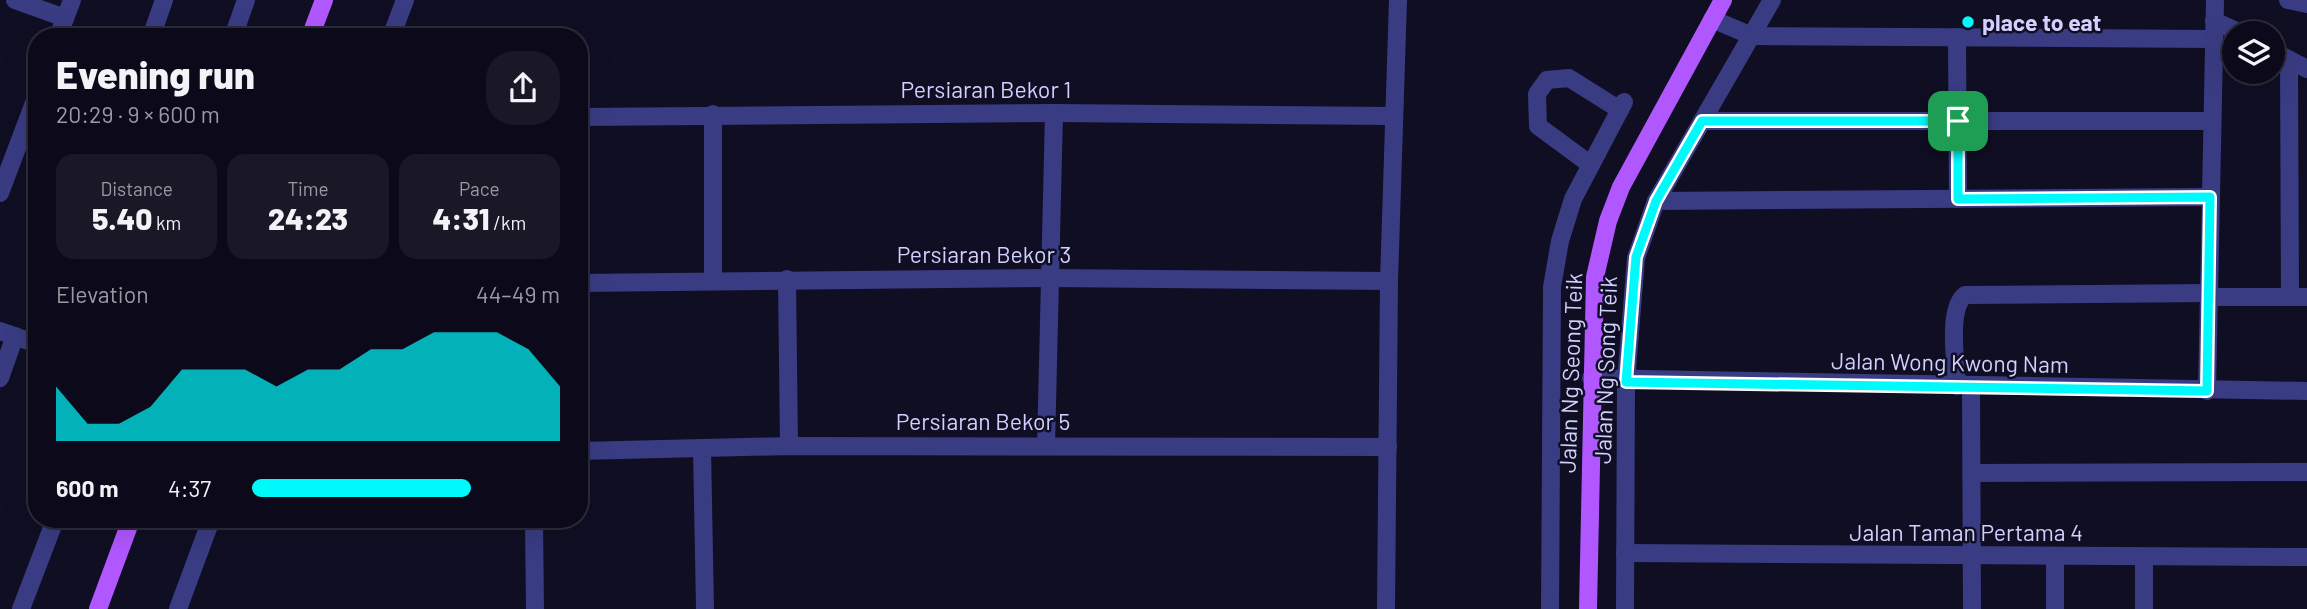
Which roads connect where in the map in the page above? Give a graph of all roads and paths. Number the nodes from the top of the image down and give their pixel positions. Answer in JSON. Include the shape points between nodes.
{"nodes":[{"id":1,"x":15,"y":0,"type":"edge"},
{"id":2,"x":72,"y":0,"type":"edge"},
{"id":3,"x":164,"y":0,"type":"edge"},
{"id":4,"x":246,"y":0,"type":"edge"},
{"id":5,"x":324,"y":0,"type":"edge"},
{"id":6,"x":405,"y":0,"type":"edge"},
{"id":7,"x":1398,"y":0,"type":"edge"},
{"id":8,"x":1723,"y":0,"type":"edge"},
{"id":9,"x":1772,"y":0,"type":"edge"},
{"id":10,"x":2215,"y":0,"type":"edge"},
{"id":11,"x":2288,"y":0,"type":"edge"},
{"id":12,"x":2307,"y":4,"type":"edge"},
{"id":13,"x":65,"y":18,"type":"junction"},
{"id":14,"x":1712,"y":19,"type":"junction"},
{"id":15,"x":61,"y":28,"type":"edge"},
{"id":16,"x":154,"y":28,"type":"edge"},
{"id":17,"x":236,"y":28,"type":"edge"},
{"id":18,"x":313,"y":28,"type":"edge"},
{"id":19,"x":394,"y":28,"type":"edge"},
{"id":20,"x":2214,"y":30,"type":"junction"},
{"id":21,"x":2222,"y":31,"type":"edge"},
{"id":22,"x":1752,"y":36,"type":"junction"},
{"id":23,"x":1957,"y":37,"type":"junction"},
{"id":24,"x":2285,"y":57,"type":"edge"},
{"id":25,"x":2307,"y":69,"type":"edge"},
{"id":26,"x":2283,"y":84,"type":"edge"},
{"id":27,"x":1054,"y":113,"type":"junction"},
{"id":28,"x":713,"y":114,"type":"junction"},
{"id":29,"x":1393,"y":116,"type":"junction"},
{"id":30,"x":588,"y":117,"type":"edge"},
{"id":31,"x":28,"y":119,"type":"edge"},
{"id":32,"x":1702,"y":121,"type":"junction"},
{"id":33,"x":1958,"y":121,"type":"junction"},
{"id":34,"x":2212,"y":121,"type":"junction"},
{"id":35,"x":1591,"y":165,"type":"junction"},
{"id":36,"x":0,"y":194,"type":"edge"},
{"id":37,"x":2210,"y":197,"type":"junction"},
{"id":38,"x":1958,"y":199,"type":"junction"},
{"id":39,"x":1656,"y":201,"type":"junction"},
{"id":40,"x":1049,"y":278,"type":"junction"},
{"id":41,"x":787,"y":279,"type":"junction"},
{"id":42,"x":713,"y":280,"type":"junction"},
{"id":43,"x":1389,"y":281,"type":"junction"},
{"id":44,"x":588,"y":283,"type":"edge"},
{"id":45,"x":2209,"y":295,"type":"junction"},
{"id":46,"x":2299,"y":297,"type":"edge"},
{"id":47,"x":8,"y":333,"type":"edge"},
{"id":48,"x":28,"y":341,"type":"edge"},
{"id":49,"x":0,"y":378,"type":"edge"},
{"id":50,"x":1591,"y":379,"type":"junction"},
{"id":51,"x":1626,"y":382,"type":"junction"},
{"id":52,"x":1964,"y":386,"type":"junction"},
{"id":53,"x":2207,"y":391,"type":"junction"},
{"id":54,"x":2307,"y":391,"type":"edge"},
{"id":55,"x":789,"y":446,"type":"junction"},
{"id":56,"x":1046,"y":446,"type":"junction"},
{"id":57,"x":1388,"y":447,"type":"junction"},
{"id":58,"x":702,"y":448,"type":"junction"},
{"id":59,"x":588,"y":451,"type":"edge"},
{"id":60,"x":2307,"y":472,"type":"edge"},
{"id":61,"x":1973,"y":473,"type":"junction"},
{"id":62,"x":52,"y":528,"type":"edge"},
{"id":63,"x":128,"y":528,"type":"edge"},
{"id":64,"x":208,"y":528,"type":"edge"},
{"id":65,"x":534,"y":528,"type":"edge"},
{"id":66,"x":1625,"y":553,"type":"junction"},
{"id":67,"x":2307,"y":557,"type":"edge"},
{"id":68,"x":1972,"y":558,"type":"junction"},
{"id":69,"x":2055,"y":558,"type":"junction"},
{"id":70,"x":2144,"y":558,"type":"junction"},
{"id":71,"x":21,"y":609,"type":"edge"},
{"id":72,"x":98,"y":609,"type":"edge"},
{"id":73,"x":178,"y":609,"type":"edge"},
{"id":74,"x":535,"y":609,"type":"edge"},
{"id":75,"x":705,"y":609,"type":"edge"},
{"id":76,"x":1386,"y":609,"type":"edge"},
{"id":77,"x":1550,"y":609,"type":"edge"},
{"id":78,"x":1588,"y":609,"type":"edge"},
{"id":79,"x":1625,"y":609,"type":"edge"},
{"id":80,"x":1972,"y":609,"type":"edge"},
{"id":81,"x":2055,"y":609,"type":"edge"},
{"id":82,"x":2144,"y":609,"type":"edge"}],
"edges":[{"from":1,"to":13,"type":"street"},
{"from":2,"to":13,"type":"street"},
{"from":3,"to":16,"type":"street"},
{"from":4,"to":17,"type":"street"},
{"from":5,"to":18,"type":"main road"},
{"from":6,"to":19,"type":"street"},
{"from":7,"to":29,"type":"street"},
{"from":8,"to":14,"type":"main road","name":"Jalan Ng Seong Teik"},
{"from":9,"to":22,"type":"street","name":"Jalan Ng Song Teik"},
{"from":10,"to":20,"type":"street"},
{"from":11,"to":12,"type":"street"},
{"from":13,"to":15,"type":"street"},
{"from":14,"to":22,"type":"street"},
{"from":14,"to":50,"type":"main road","name":"Jalan Ng Seong Teik","via":[[1639,151],[1608,221],[1595,277]]},
{"from":20,"to":21,"type":"street"},
{"from":20,"to":23,"type":"street"},
{"from":20,"to":34,"type":"street"},
{"from":22,"to":23,"type":"street"},
{"from":22,"to":32,"type":"street","name":"Jalan Ng Song Teik"},
{"from":23,"to":33,"type":"street"},
{"from":24,"to":25,"type":"street"},
{"from":26,"to":46,"type":"street"},
{"from":27,"to":28,"type":"street","name":"Persiaran Bekor 1"},
{"from":27,"to":29,"type":"street","name":"Persiaran Bekor 1"},
{"from":27,"to":40,"type":"street"},
{"from":28,"to":30,"type":"street","name":"Persiaran Bekor 1"},
{"from":28,"to":42,"type":"street"},
{"from":29,"to":43,"type":"street"},
{"from":31,"to":36,"type":"street"},
{"from":32,"to":33,"type":"street"},
{"from":32,"to":39,"type":"street","name":"Jalan Ng Song Teik"},
{"from":33,"to":34,"type":"street"},
{"from":33,"to":38,"type":"street"},
{"from":34,"to":37,"type":"street"},
{"from":35,"to":35,"type":"street","name":"Jalan Ng Seong Teik","via":[[1622,106],[1569,78],[1547,80],[1537,94],[1538,126]]},
{"from":35,"to":77,"type":"street","name":"Jalan Ng Seong Teik","via":[[1573,198],[1552,287]]},
{"from":37,"to":38,"type":"street"},
{"from":37,"to":45,"type":"street"},
{"from":38,"to":39,"type":"street"},
{"from":39,"to":51,"type":"street","name":"Jalan Ng Song Teik","via":[[1636,257]]},
{"from":40,"to":41,"type":"street","name":"Persiaran Bekor 3"},
{"from":40,"to":43,"type":"street","name":"Persiaran Bekor 3"},
{"from":40,"to":56,"type":"street"},
{"from":41,"to":42,"type":"street","name":"Persiaran Bekor 3"},
{"from":41,"to":55,"type":"street"},
{"from":42,"to":44,"type":"street","name":"Persiaran Bekor 3"},
{"from":43,"to":57,"type":"street"},
{"from":45,"to":46,"type":"street"},
{"from":45,"to":52,"type":"street","via":[[1965,295],[1955,315]]},
{"from":45,"to":53,"type":"street"},
{"from":47,"to":48,"type":"street"},
{"from":47,"to":49,"type":"street"},
{"from":50,"to":51,"type":"street","name":"Jalan Wong Kwong Nam"},
{"from":50,"to":78,"type":"main road","name":"Jalan Ng Seong Teik"},
{"from":51,"to":52,"type":"street","name":"Jalan Wong Kwong Nam"},
{"from":51,"to":66,"type":"street","name":"Jalan Ng Song Teik"},
{"from":52,"to":53,"type":"street","name":"Jalan Wong Kwong Nam"},
{"from":52,"to":61,"type":"street"},
{"from":53,"to":54,"type":"street","name":"Jalan Wong Kwong Nam"},
{"from":55,"to":56,"type":"street","name":"Persiaran Bekor 5"},
{"from":55,"to":58,"type":"street","name":"Persiaran Bekor 5"},
{"from":56,"to":57,"type":"street","name":"Persiaran Bekor 5"},
{"from":57,"to":76,"type":"street"},
{"from":58,"to":59,"type":"street","name":"Persiaran Bekor 5"},
{"from":58,"to":75,"type":"street"},
{"from":60,"to":61,"type":"street"},
{"from":61,"to":68,"type":"street"},
{"from":62,"to":71,"type":"street"},
{"from":63,"to":72,"type":"main road"},
{"from":64,"to":73,"type":"street"},
{"from":65,"to":74,"type":"street"},
{"from":66,"to":68,"type":"street","name":"Jalan Taman Pertama 4"},
{"from":66,"to":79,"type":"street","name":"Jalan Ng Song Teik"},
{"from":67,"to":70,"type":"street","name":"Jalan Taman Pertama 4"},
{"from":68,"to":69,"type":"street","name":"Jalan Taman Pertama 4"},
{"from":68,"to":80,"type":"street"},
{"from":69,"to":70,"type":"street","name":"Jalan Taman Pertama 4"},
{"from":69,"to":81,"type":"street"},
{"from":70,"to":82,"type":"street"}]}
